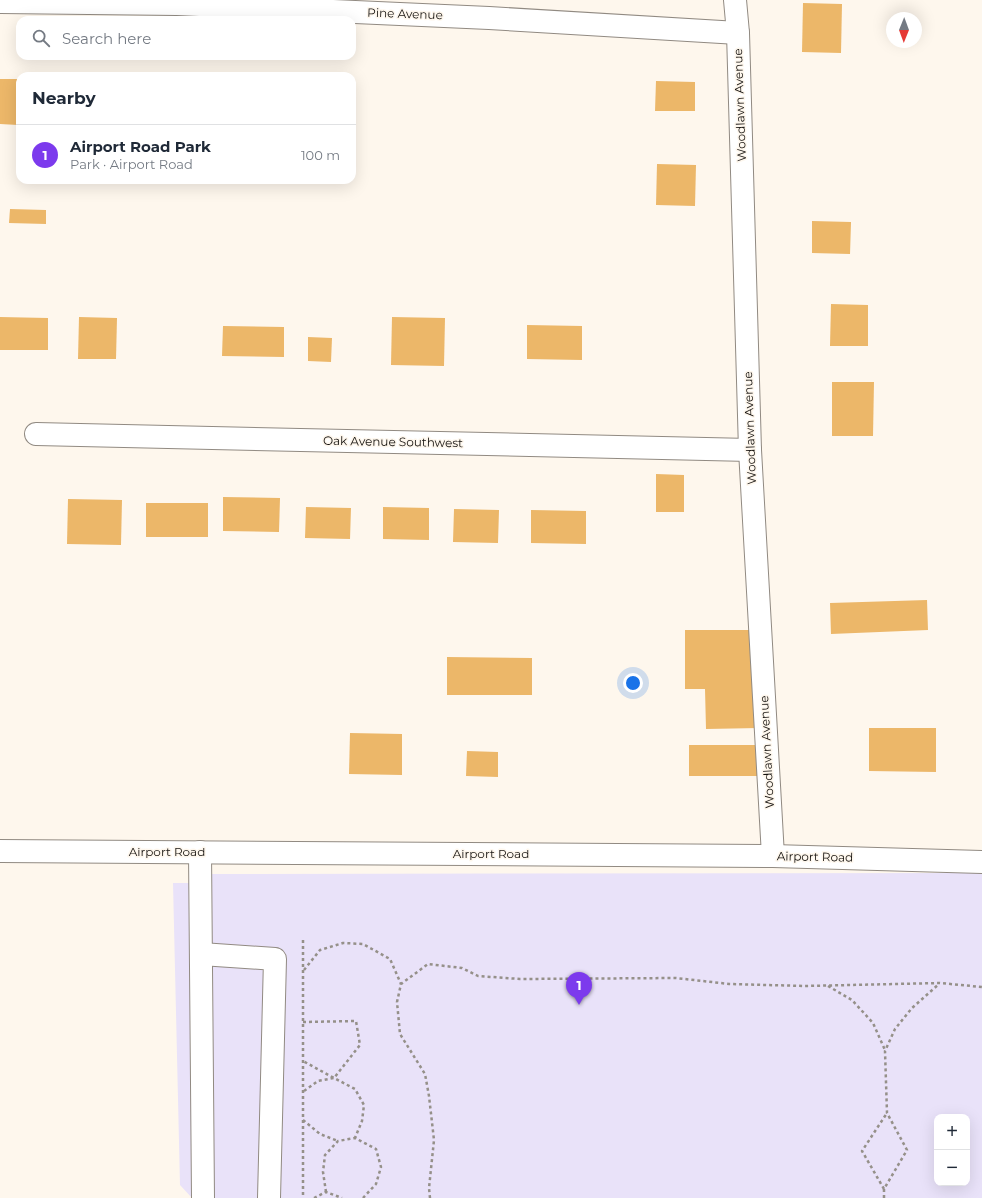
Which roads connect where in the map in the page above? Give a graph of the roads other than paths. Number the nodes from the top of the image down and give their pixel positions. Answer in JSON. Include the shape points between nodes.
{"nodes":[{"id":1,"x":735,"y":0,"type":"edge"},
{"id":2,"x":0,"y":2,"type":"edge"},
{"id":3,"x":738,"y":33,"type":"junction"},
{"id":4,"x":36,"y":434,"type":"dead end"},
{"id":5,"x":750,"y":450,"type":"junction"},
{"id":6,"x":0,"y":850,"type":"edge"},
{"id":7,"x":200,"y":852,"type":"junction"},
{"id":8,"x":773,"y":856,"type":"junction"},
{"id":9,"x":982,"y":862,"type":"edge"},
{"id":10,"x":201,"y":954,"type":"junction"},
{"id":11,"x":203,"y":1198,"type":"edge"},
{"id":12,"x":269,"y":1198,"type":"edge"}],
"edges":[{"from":1,"to":3,"type":"street","name":"Woodlawn Avenue"},
{"from":2,"to":3,"type":"street","name":"Pine Avenue","via":[[177,4],[489,18]]},
{"from":3,"to":5,"type":"street","name":"Woodlawn Avenue"},
{"from":4,"to":5,"type":"street","name":"Oak Avenue Southwest"},
{"from":5,"to":8,"type":"street","name":"Woodlawn Avenue"},
{"from":6,"to":7,"type":"street","name":"Airport Road"},
{"from":7,"to":8,"type":"street","name":"Airport Road"},
{"from":7,"to":10,"type":"street"},
{"from":8,"to":9,"type":"street","name":"Airport Road"},
{"from":10,"to":11,"type":"street"},
{"from":10,"to":12,"type":"street","via":[[275,958]]}]}
